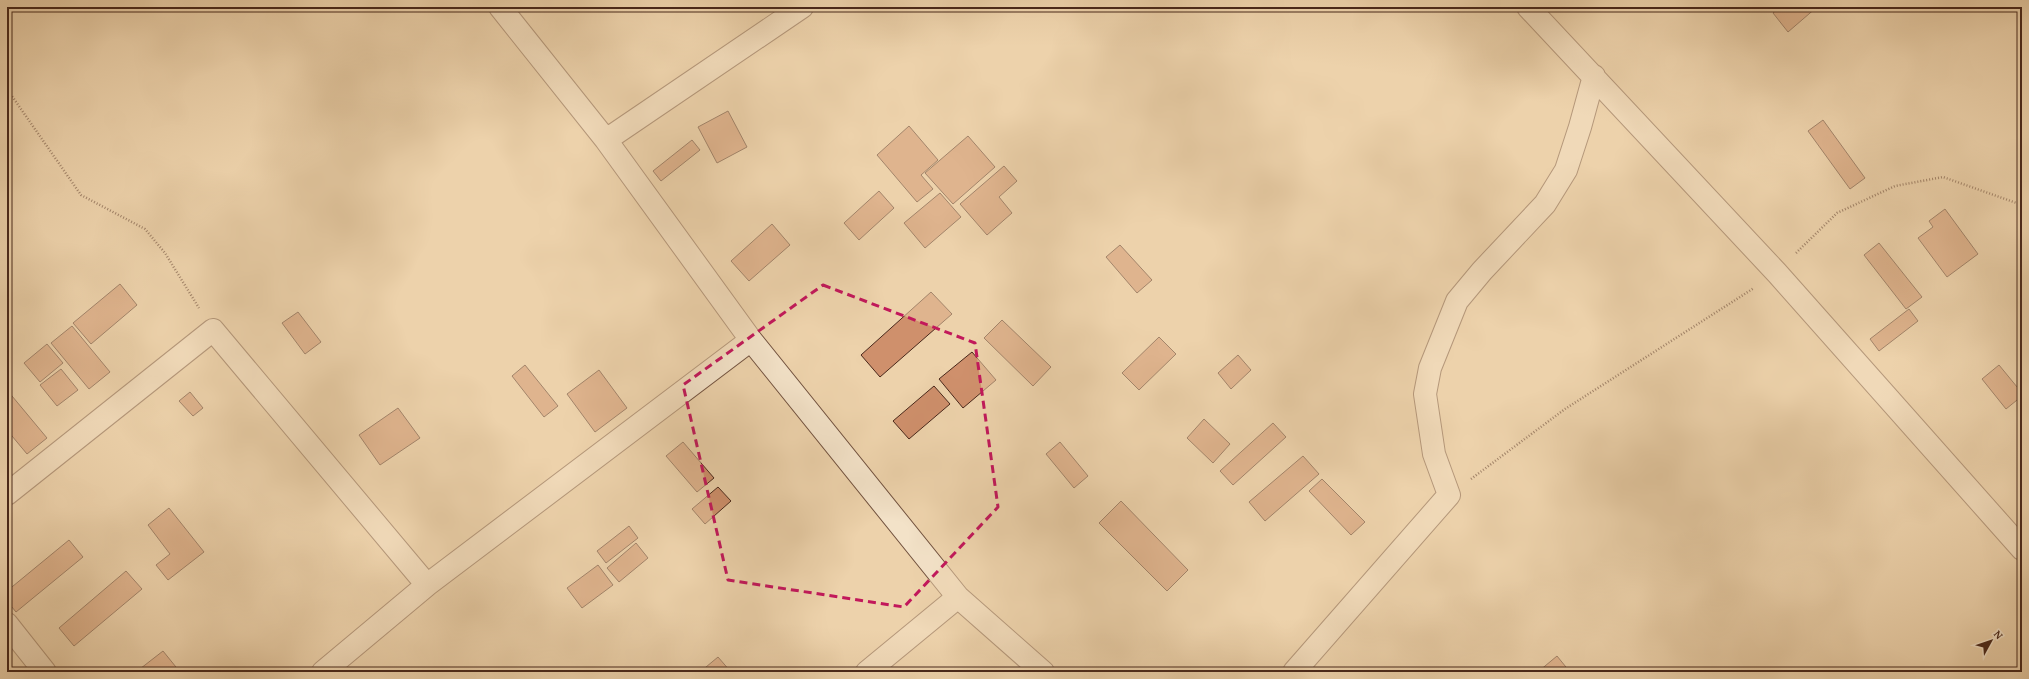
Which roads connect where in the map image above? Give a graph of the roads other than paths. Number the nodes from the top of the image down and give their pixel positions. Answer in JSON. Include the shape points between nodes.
{"nodes":[{"id":1,"x":500,"y":7,"type":"edge"},
{"id":2,"x":802,"y":7,"type":"edge"},
{"id":3,"x":1528,"y":7,"type":"edge"},
{"id":4,"x":1594,"y":76,"type":"junction"},
{"id":5,"x":606,"y":140,"type":"junction"},
{"id":6,"x":751,"y":340,"type":"junction"},
{"id":7,"x":7,"y":494,"type":"edge"},
{"id":8,"x":2022,"y":549,"type":"edge"},
{"id":9,"x":427,"y":585,"type":"junction"},
{"id":10,"x":958,"y":597,"type":"junction"},
{"id":11,"x":7,"y":624,"type":"edge"},
{"id":12,"x":45,"y":672,"type":"edge"},
{"id":13,"x":323,"y":672,"type":"edge"},
{"id":14,"x":867,"y":672,"type":"edge"},
{"id":15,"x":1043,"y":672,"type":"edge"},
{"id":16,"x":1294,"y":672,"type":"edge"}],
"edges":[{"from":1,"to":5,"type":"street"},
{"from":2,"to":5,"type":"street"},
{"from":3,"to":4,"type":"street"},
{"from":4,"to":8,"type":"street","via":[[1777,273]]},
{"from":4,"to":16,"type":"street","via":[[1566,170],[1545,204],[1457,301],[1430,368],[1425,394],[1427,409],[1434,454],[1449,495]]},
{"from":5,"to":6,"type":"street"},
{"from":6,"to":9,"type":"street"},
{"from":6,"to":10,"type":"street"},
{"from":7,"to":9,"type":"street","via":[[213,330]]},
{"from":9,"to":13,"type":"street"},
{"from":10,"to":14,"type":"street"},
{"from":10,"to":15,"type":"street"},
{"from":11,"to":12,"type":"street"}]}
